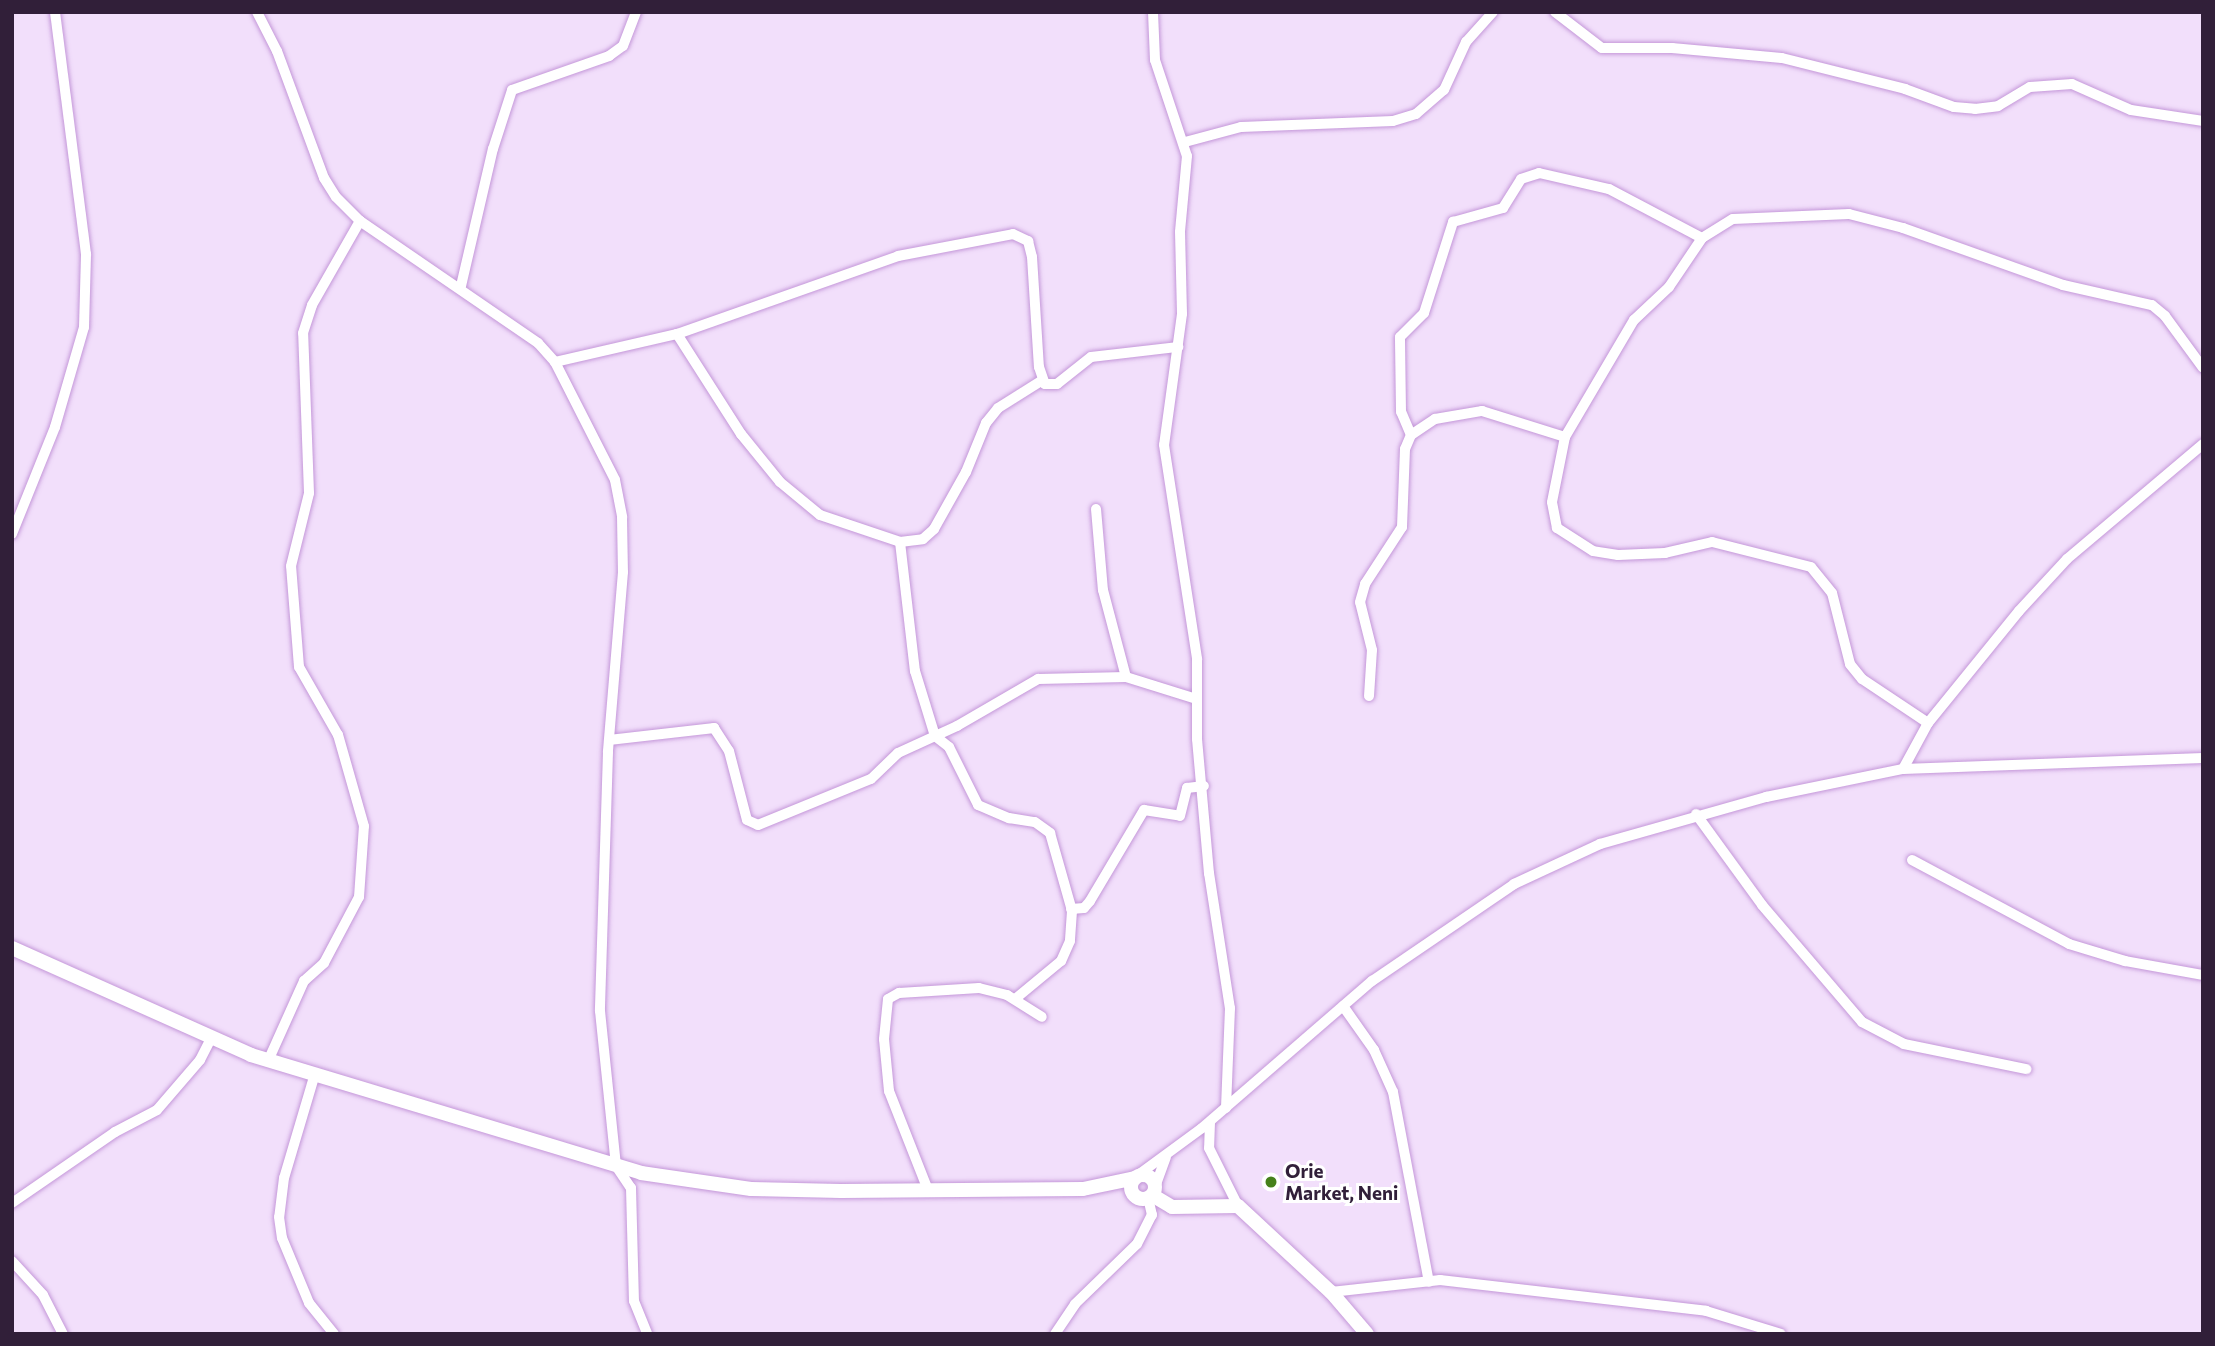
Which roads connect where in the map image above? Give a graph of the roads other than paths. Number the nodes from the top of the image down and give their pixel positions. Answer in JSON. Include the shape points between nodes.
{"nodes":[{"id":1,"x":55,"y":12,"type":"edge"},
{"id":2,"x":257,"y":12,"type":"edge"},
{"id":3,"x":636,"y":12,"type":"edge"},
{"id":4,"x":1153,"y":12,"type":"edge"},
{"id":5,"x":1493,"y":12,"type":"edge"},
{"id":6,"x":1555,"y":12,"type":"edge"},
{"id":7,"x":2203,"y":121,"type":"edge"},
{"id":8,"x":1185,"y":142,"type":"junction"},
{"id":9,"x":360,"y":221,"type":"junction"},
{"id":10,"x":1702,"y":238,"type":"junction"},
{"id":11,"x":461,"y":286,"type":"junction"},
{"id":12,"x":677,"y":334,"type":"junction"},
{"id":13,"x":1178,"y":346,"type":"junction"},
{"id":14,"x":555,"y":362,"type":"junction"},
{"id":15,"x":2203,"y":368,"type":"edge"},
{"id":16,"x":1041,"y":381,"type":"junction"},
{"id":17,"x":1411,"y":435,"type":"junction"},
{"id":18,"x":1566,"y":438,"type":"junction"},
{"id":19,"x":2203,"y":444,"type":"edge"},
{"id":20,"x":1096,"y":509,"type":"dead end"},
{"id":21,"x":12,"y":534,"type":"edge"},
{"id":22,"x":900,"y":542,"type":"junction"},
{"id":23,"x":1126,"y":677,"type":"junction"},
{"id":24,"x":1369,"y":696,"type":"dead end"},
{"id":25,"x":1195,"y":699,"type":"junction"},
{"id":26,"x":1928,"y":723,"type":"junction"},
{"id":27,"x":935,"y":736,"type":"junction"},
{"id":28,"x":609,"y":740,"type":"junction"},
{"id":29,"x":2203,"y":758,"type":"edge"},
{"id":30,"x":1903,"y":769,"type":"junction"},
{"id":31,"x":1205,"y":786,"type":"junction"},
{"id":32,"x":1696,"y":814,"type":"junction"},
{"id":33,"x":1912,"y":860,"type":"dead end"},
{"id":34,"x":1071,"y":909,"type":"junction"},
{"id":35,"x":12,"y":948,"type":"edge"},
{"id":36,"x":2203,"y":975,"type":"edge"},
{"id":37,"x":1016,"y":999,"type":"junction"},
{"id":38,"x":1343,"y":1006,"type":"junction"},
{"id":39,"x":1042,"y":1017,"type":"dead end"},
{"id":40,"x":211,"y":1038,"type":"junction"},
{"id":41,"x":268,"y":1061,"type":"junction"},
{"id":42,"x":2026,"y":1069,"type":"dead end"},
{"id":43,"x":314,"y":1077,"type":"junction"},
{"id":44,"x":1226,"y":1108,"type":"junction"},
{"id":45,"x":1210,"y":1122,"type":"junction"},
{"id":46,"x":1166,"y":1157,"type":"junction"},
{"id":47,"x":616,"y":1166,"type":"junction"},
{"id":48,"x":1137,"y":1177,"type":"junction"},
{"id":49,"x":1083,"y":1189,"type":"junction"},
{"id":50,"x":928,"y":1190,"type":"junction"},
{"id":51,"x":1147,"y":1194,"type":"junction"},
{"id":52,"x":12,"y":1203,"type":"edge"},
{"id":53,"x":1238,"y":1206,"type":"junction"},
{"id":54,"x":12,"y":1261,"type":"edge"},
{"id":55,"x":1429,"y":1282,"type":"junction"},
{"id":56,"x":1331,"y":1292,"type":"junction"},
{"id":57,"x":1762,"y":1331,"type":"edge"},
{"id":58,"x":63,"y":1334,"type":"edge"},
{"id":59,"x":334,"y":1334,"type":"edge"},
{"id":60,"x":647,"y":1334,"type":"edge"},
{"id":61,"x":1055,"y":1334,"type":"edge"},
{"id":62,"x":1367,"y":1334,"type":"edge"},
{"id":63,"x":1780,"y":1334,"type":"edge"}],
"edges":[{"from":1,"to":21,"type":"street","via":[[86,254],[84,327],[55,427]]},
{"from":2,"to":9,"type":"street","via":[[277,51],[324,178]]},
{"from":3,"to":11,"type":"street","via":[[623,46],[610,56],[512,90],[493,149]]},
{"from":4,"to":8,"type":"street","via":[[1155,60]]},
{"from":5,"to":8,"type":"street","via":[[1466,42],[1444,90],[1416,114],[1393,121],[1241,127]]},
{"from":6,"to":7,"type":"street","via":[[1602,48],[1672,48],[1782,58],[1975,109],[1998,106],[2030,87],[2072,84],[2131,110]]},
{"from":8,"to":13,"type":"street"},
{"from":9,"to":11,"type":"street"},
{"from":9,"to":41,"type":"street","via":[[312,305],[303,333],[309,493],[291,566],[299,667],[338,735],[364,826],[358,860],[359,897],[324,964],[304,981]]},
{"from":10,"to":15,"type":"street","via":[[1747,215],[1865,217],[2063,285],[2151,306],[2165,316]]},
{"from":10,"to":17,"type":"street","via":[[1609,189],[1539,173],[1521,179],[1503,208],[1454,222],[1424,313],[1399,337],[1401,412]]},
{"from":10,"to":18,"type":"street","via":[[1669,287],[1625,332]]},
{"from":11,"to":14,"type":"street","via":[[538,343]]},
{"from":12,"to":14,"type":"street"},
{"from":12,"to":16,"type":"street","via":[[898,256],[1013,234],[1028,241],[1032,257]]},
{"from":12,"to":22,"type":"street","via":[[741,434],[780,482],[820,515]]},
{"from":13,"to":16,"type":"street","via":[[1091,357],[1057,384]]},
{"from":13,"to":25,"type":"street","via":[[1164,445],[1198,659]]},
{"from":14,"to":28,"type":"street","via":[[615,480],[622,517],[619,634]]},
{"from":16,"to":22,"type":"street","via":[[998,408],[986,423],[934,529],[922,540]]},
{"from":17,"to":18,"type":"street","via":[[1435,419],[1482,411]]},
{"from":17,"to":24,"type":"street","via":[[1405,449],[1402,527],[1365,584],[1360,602],[1372,650]]},
{"from":18,"to":26,"type":"street","via":[[1552,502],[1557,528],[1564,536],[1593,551],[1618,555],[1665,553],[1712,542],[1811,567],[1832,593],[1850,664],[1863,679]]},
{"from":19,"to":26,"type":"street","via":[[2067,559],[2018,611]]},
{"from":20,"to":23,"type":"street","via":[[1103,590]]},
{"from":22,"to":27,"type":"street","via":[[915,671]]},
{"from":23,"to":25,"type":"street"},
{"from":23,"to":27,"type":"street","via":[[1025,683]]},
{"from":25,"to":31,"type":"street"},
{"from":26,"to":30,"type":"street"},
{"from":27,"to":28,"type":"street","via":[[898,753],[871,779],[758,825],[747,820],[729,751],[714,727]]},
{"from":27,"to":34,"type":"street","via":[[949,747],[985,811],[1035,822],[1050,833]]},
{"from":28,"to":47,"type":"street","via":[[600,1011]]},
{"from":29,"to":30,"type":"street"},
{"from":30,"to":32,"type":"street"},
{"from":31,"to":34,"type":"street","via":[[1187,788],[1180,816],[1144,810],[1090,901],[1084,908]]},
{"from":31,"to":44,"type":"street","via":[[1209,873],[1230,1008]]},
{"from":32,"to":38,"type":"street","via":[[1553,863],[1475,910]]},
{"from":32,"to":42,"type":"street","via":[[1762,905],[1862,1022],[1904,1044]]},
{"from":33,"to":36,"type":"street","via":[[2069,944],[2125,961]]},
{"from":34,"to":37,"type":"street","via":[[1070,942],[1061,961]]},
{"from":35,"to":40,"type":"main road"},
{"from":37,"to":39,"type":"street"},
{"from":37,"to":50,"type":"street","via":[[979,988],[900,993],[888,999],[884,1039],[889,1091]]},
{"from":38,"to":44,"type":"street"},
{"from":38,"to":55,"type":"street","via":[[1374,1050],[1393,1093]]},
{"from":40,"to":41,"type":"main road"},
{"from":40,"to":52,"type":"street","via":[[200,1060],[157,1110],[116,1132]]},
{"from":41,"to":43,"type":"main road"},
{"from":43,"to":47,"type":"main road"},
{"from":43,"to":59,"type":"street","via":[[284,1178],[279,1217],[282,1238],[309,1303]]},
{"from":44,"to":45,"type":"street"},
{"from":45,"to":46,"type":"street"},
{"from":45,"to":53,"type":"street","via":[[1209,1148]]},
{"from":46,"to":48,"type":"street"},
{"from":46,"to":51,"type":"street"},
{"from":47,"to":50,"type":"main road","via":[[751,1189]]},
{"from":47,"to":60,"type":"street","via":[[631,1188],[634,1301]]},
{"from":48,"to":49,"type":"main road"},
{"from":48,"to":51,"type":"main road","via":[[1131,1185]]},
{"from":48,"to":51,"type":"main road","via":[[1152,1178]]},
{"from":49,"to":50,"type":"main road"},
{"from":49,"to":51,"type":"main road"},
{"from":51,"to":53,"type":"main road","via":[[1172,1207]]},
{"from":51,"to":61,"type":"street","via":[[1152,1215],[1137,1244],[1075,1304]]},
{"from":53,"to":56,"type":"main road"},
{"from":54,"to":58,"type":"street","via":[[43,1295]]},
{"from":55,"to":56,"type":"street"},
{"from":55,"to":57,"type":"street","via":[[1706,1311]]},
{"from":56,"to":62,"type":"main road"},
{"from":57,"to":63,"type":"street"}]}
